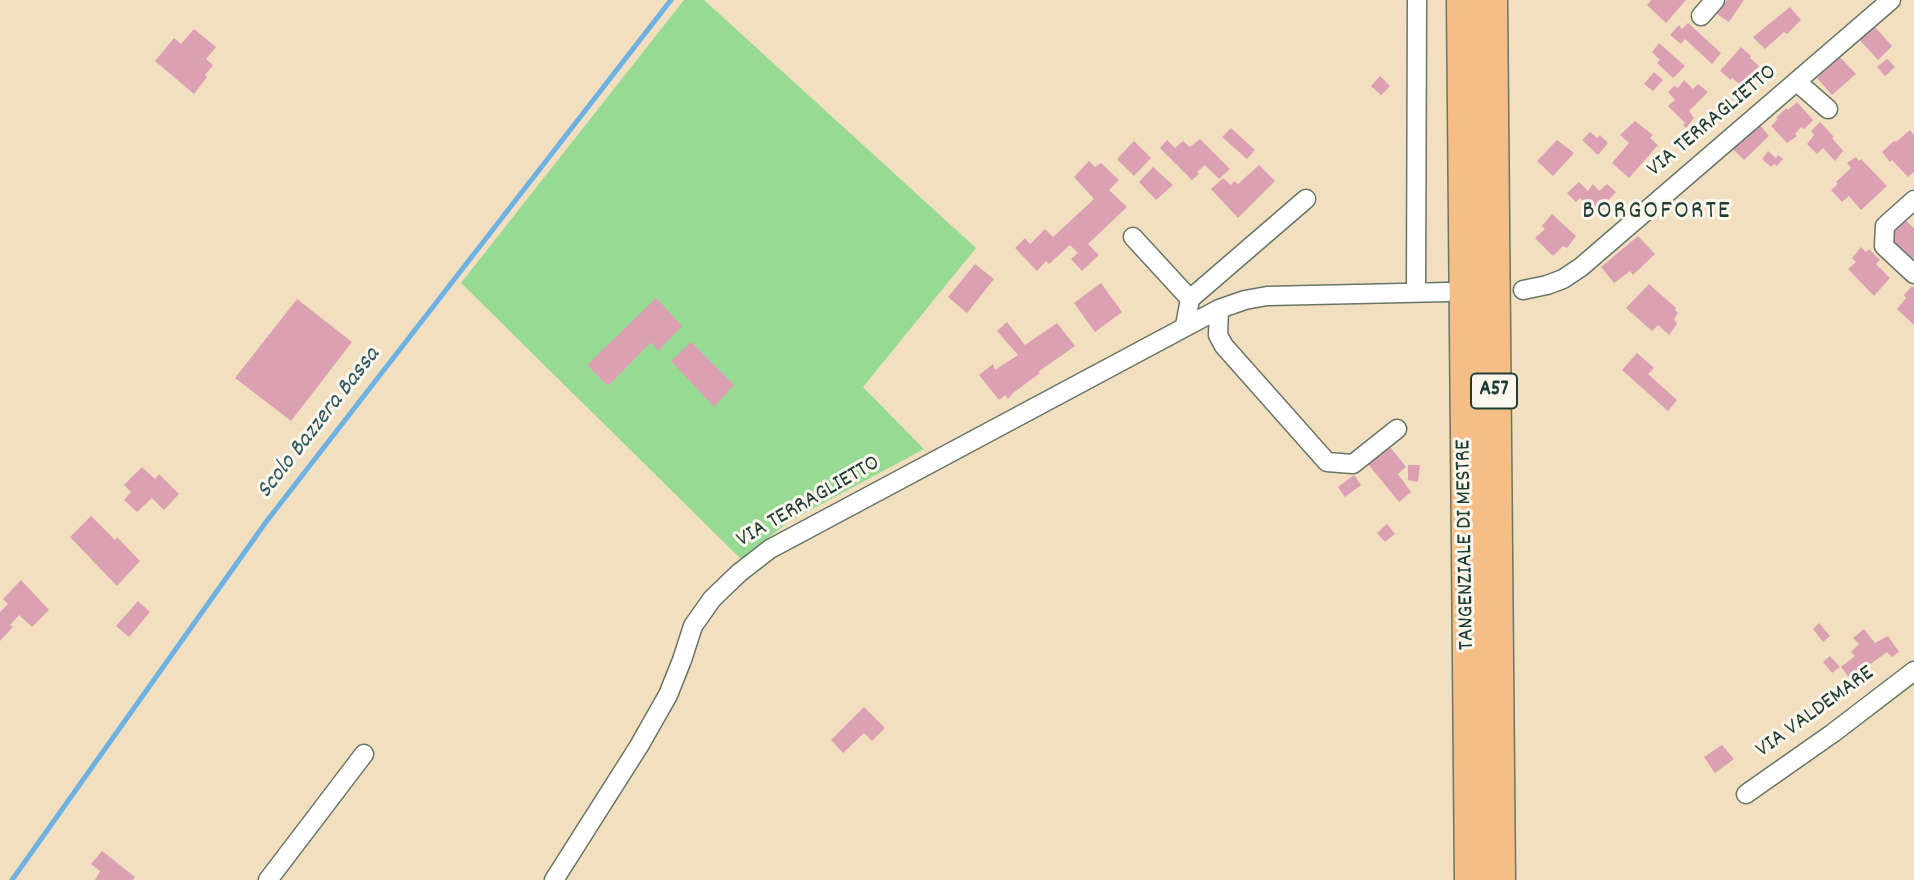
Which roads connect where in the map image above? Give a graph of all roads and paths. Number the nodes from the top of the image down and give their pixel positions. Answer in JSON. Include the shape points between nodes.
{"nodes":[{"id":1,"x":1417,"y":0,"type":"edge"},
{"id":2,"x":1462,"y":0,"type":"edge"},
{"id":3,"x":1491,"y":0,"type":"edge"},
{"id":4,"x":1715,"y":0,"type":"edge"},
{"id":5,"x":1891,"y":0,"type":"edge"},
{"id":6,"x":1701,"y":16,"type":"dead end"},
{"id":7,"x":1797,"y":82,"type":"junction"},
{"id":8,"x":1828,"y":109,"type":"dead end"},
{"id":9,"x":1306,"y":200,"type":"dead end"},
{"id":10,"x":1913,"y":202,"type":"edge"},
{"id":11,"x":1133,"y":237,"type":"dead end"},
{"id":12,"x":1914,"y":274,"type":"edge"},
{"id":13,"x":1523,"y":290,"type":"dead end"},
{"id":14,"x":1416,"y":292,"type":"junction"},
{"id":15,"x":1448,"y":292,"type":"dead end"},
{"id":16,"x":1190,"y":299,"type":"junction"},
{"id":17,"x":1219,"y":309,"type":"junction"},
{"id":18,"x":1185,"y":326,"type":"junction"},
{"id":19,"x":1397,"y":429,"type":"dead end"},
{"id":20,"x":1914,"y":671,"type":"edge"},
{"id":21,"x":365,"y":754,"type":"dead end"},
{"id":22,"x":1746,"y":794,"type":"dead end"},
{"id":23,"x":1469,"y":873,"type":"edge"},
{"id":24,"x":268,"y":880,"type":"edge"},
{"id":25,"x":554,"y":880,"type":"edge"},
{"id":26,"x":1499,"y":880,"type":"edge"}],
"edges":[{"from":1,"to":14,"type":"street"},
{"from":2,"to":23,"type":"highway","name":"TANGENZIALE DI MESTRE","number":"A57"},
{"from":3,"to":26,"type":"highway","name":"TANGENZIALE DI MESTRE","number":"A57"},
{"from":4,"to":6,"type":"street"},
{"from":5,"to":7,"type":"street","name":"VIA TERRAGLIETTO"},
{"from":7,"to":8,"type":"street"},
{"from":7,"to":13,"type":"street","name":"VIA TERRAGLIETTO","via":[[1580,267],[1563,279]]},
{"from":9,"to":16,"type":"street"},
{"from":10,"to":12,"type":"street","via":[[1885,226],[1884,246]]},
{"from":11,"to":16,"type":"street"},
{"from":14,"to":15,"type":"street","name":"VIA TERRAGLIETTO"},
{"from":14,"to":17,"type":"street","name":"VIA TERRAGLIETTO","via":[[1267,296]]},
{"from":16,"to":18,"type":"street"},
{"from":17,"to":18,"type":"street","name":"VIA TERRAGLIETTO"},
{"from":17,"to":19,"type":"street","via":[[1218,335],[1224,346],[1327,462],[1353,464]]},
{"from":18,"to":25,"type":"street","name":"VIA TERRAGLIETTO","via":[[770,549],[739,573],[712,598],[693,626],[668,695]]},
{"from":20,"to":22,"type":"street","name":"VIA VALDEMARE"},
{"from":21,"to":24,"type":"street"}]}
